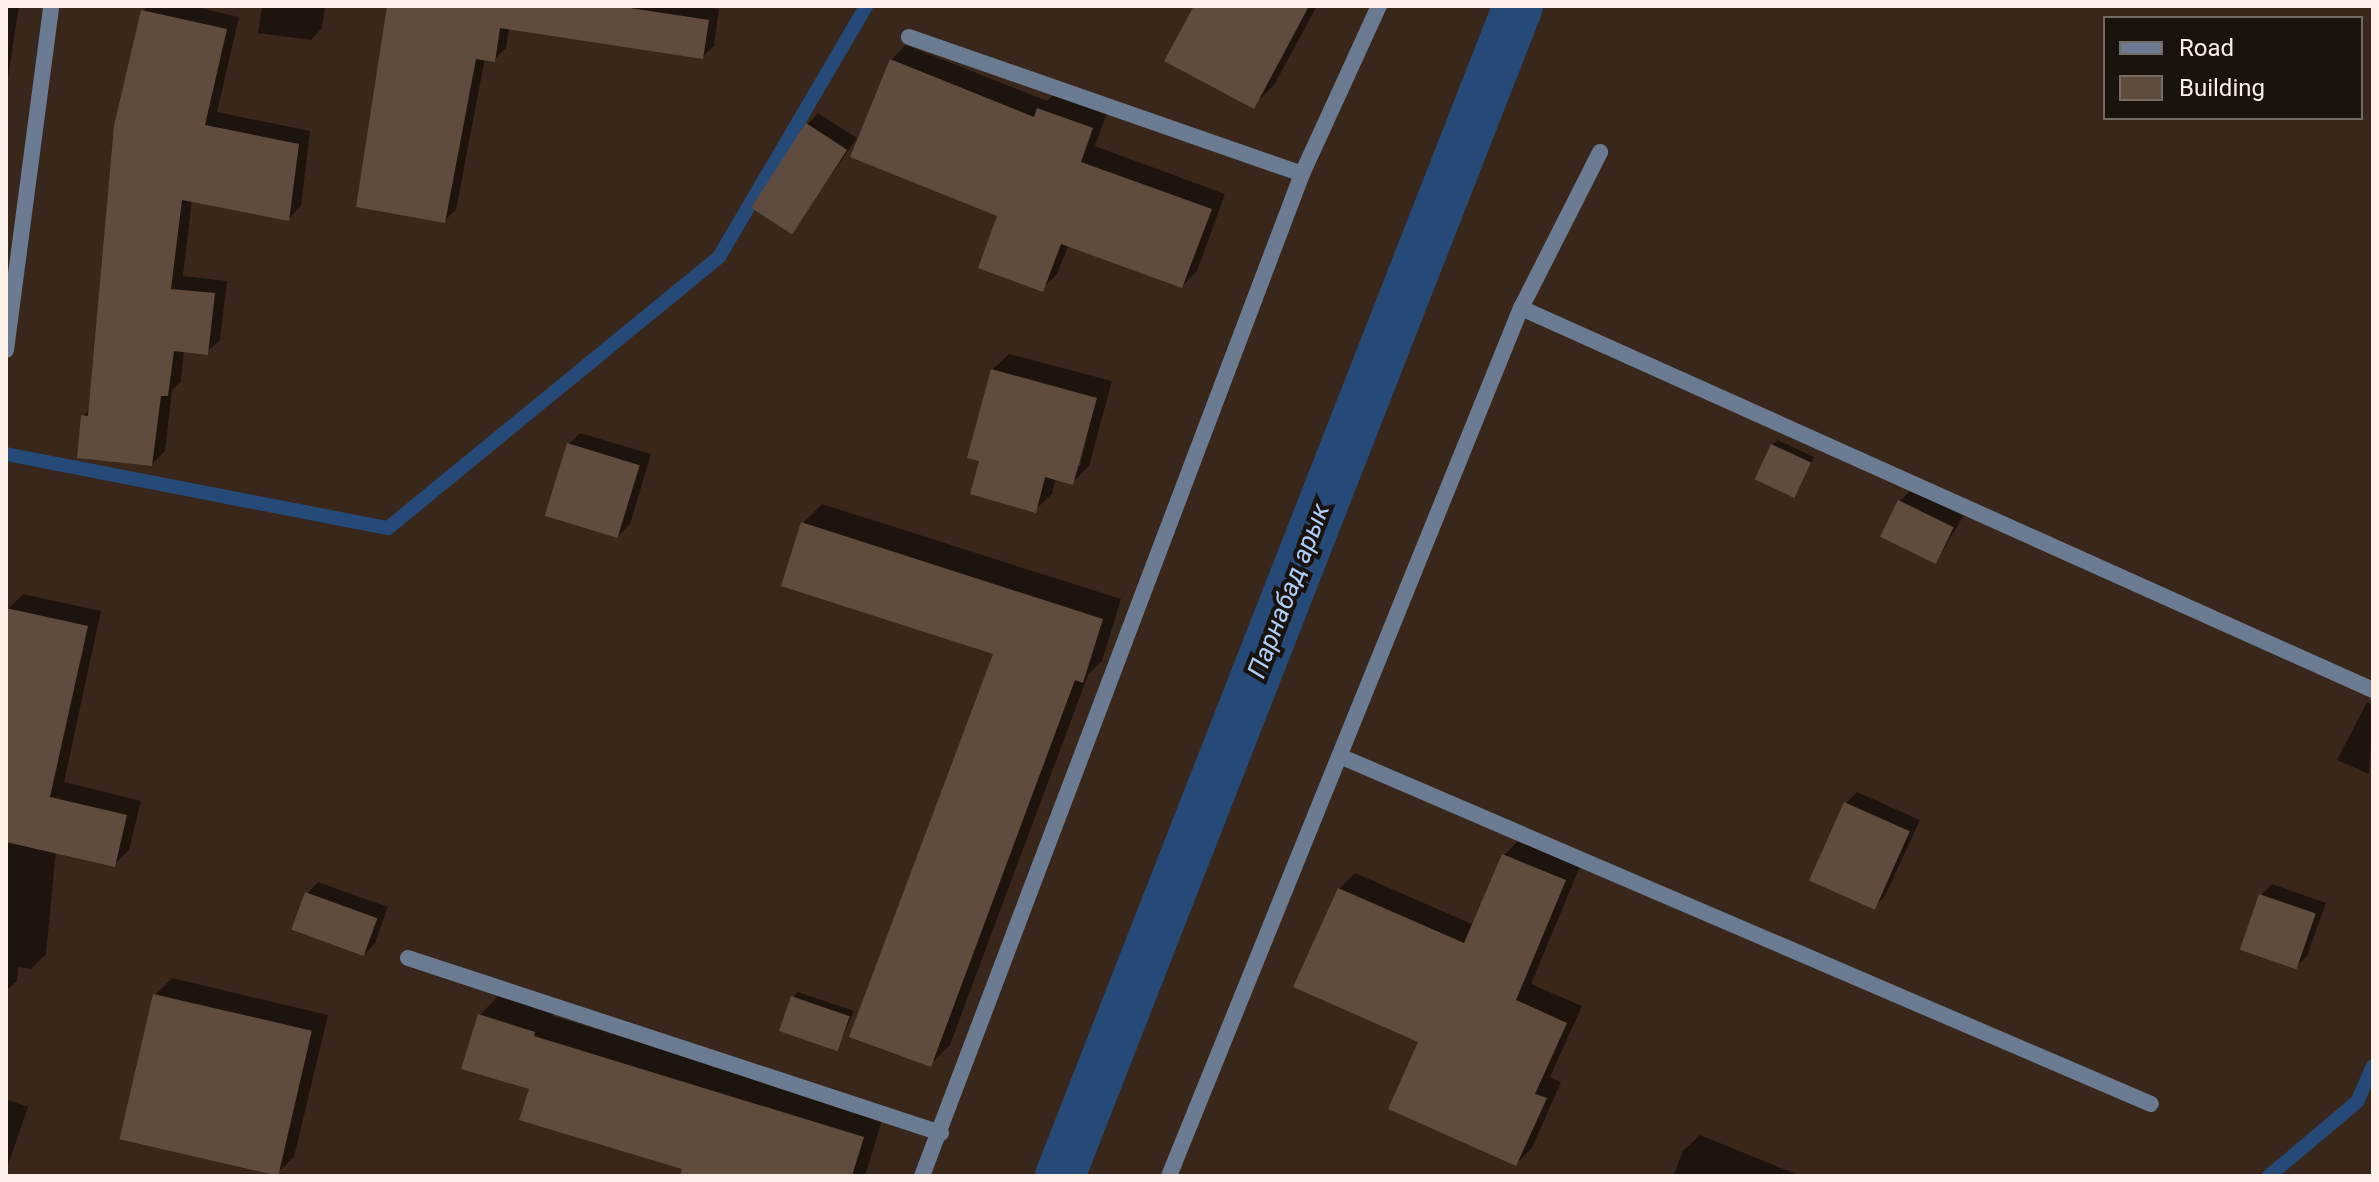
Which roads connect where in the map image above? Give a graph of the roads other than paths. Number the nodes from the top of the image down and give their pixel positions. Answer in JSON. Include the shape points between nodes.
{"nodes":[{"id":1,"x":51,"y":6,"type":"edge"},
{"id":2,"x":1379,"y":6,"type":"edge"},
{"id":3,"x":909,"y":37,"type":"dead end"},
{"id":4,"x":1600,"y":152,"type":"dead end"},
{"id":5,"x":1302,"y":174,"type":"junction"},
{"id":6,"x":1521,"y":308,"type":"junction"},
{"id":7,"x":6,"y":350,"type":"edge"},
{"id":8,"x":2373,"y":690,"type":"edge"},
{"id":9,"x":1342,"y":757,"type":"junction"},
{"id":10,"x":408,"y":958,"type":"dead end"},
{"id":11,"x":2151,"y":1104,"type":"dead end"},
{"id":12,"x":941,"y":1133,"type":"junction"},
{"id":13,"x":922,"y":1176,"type":"edge"},
{"id":14,"x":1169,"y":1176,"type":"edge"}],
"edges":[{"from":1,"to":7,"type":"street"},
{"from":2,"to":5,"type":"street"},
{"from":3,"to":5,"type":"street"},
{"from":4,"to":6,"type":"street"},
{"from":5,"to":12,"type":"street"},
{"from":6,"to":8,"type":"street"},
{"from":6,"to":9,"type":"street"},
{"from":9,"to":11,"type":"street"},
{"from":9,"to":14,"type":"street"},
{"from":10,"to":12,"type":"street"},
{"from":12,"to":13,"type":"street"}]}
